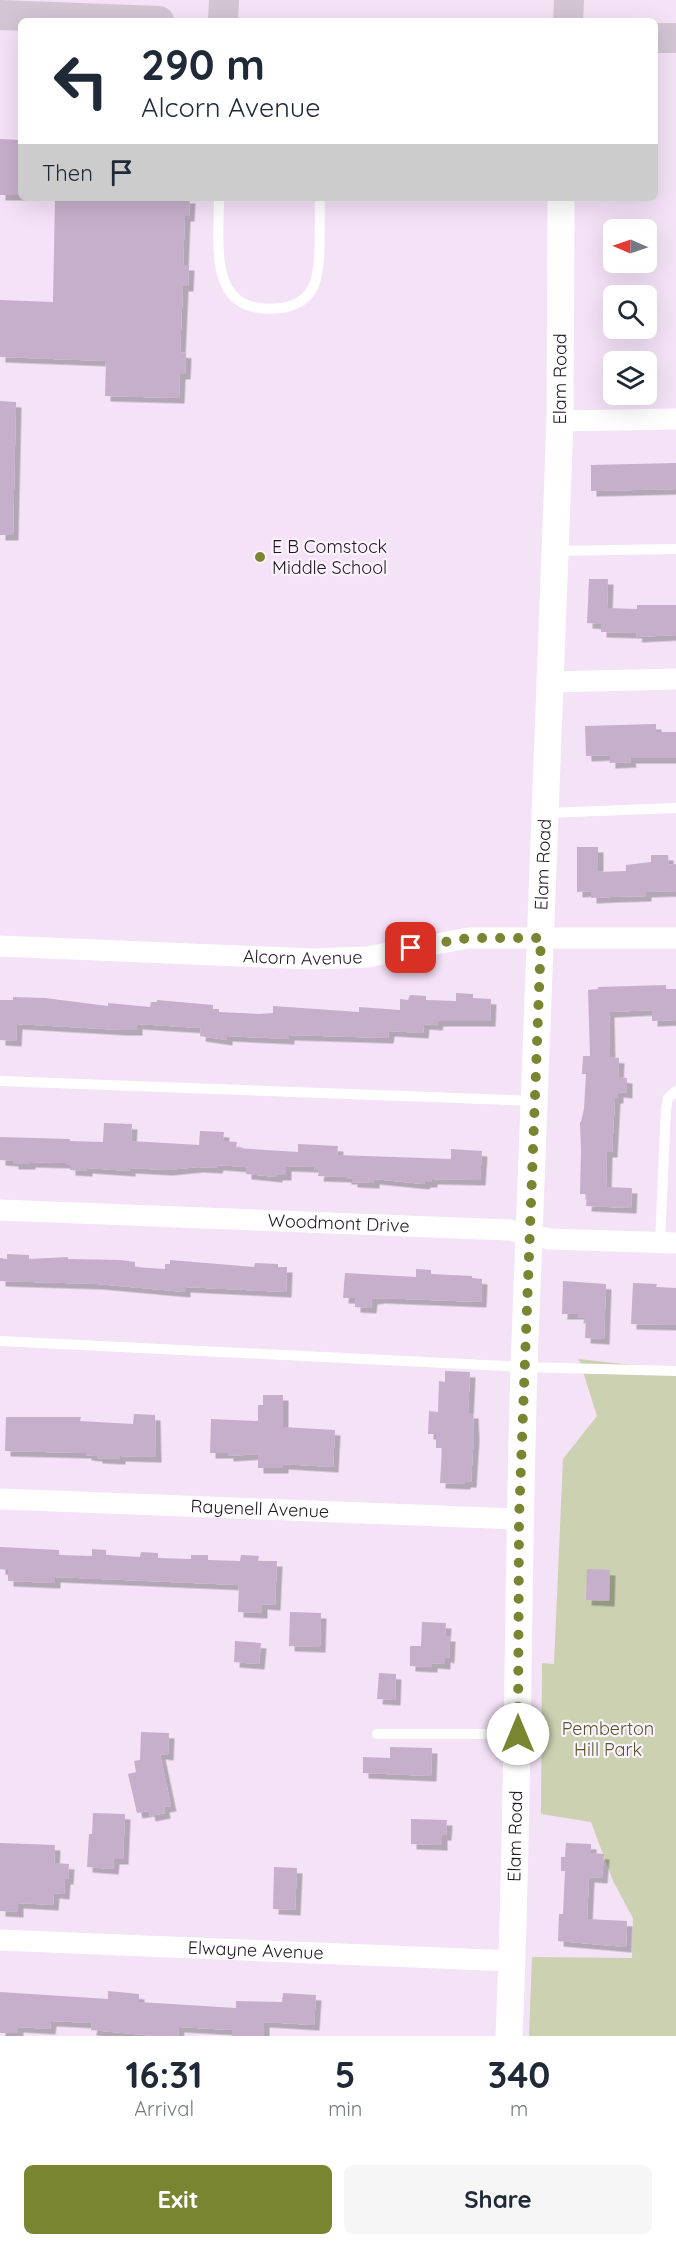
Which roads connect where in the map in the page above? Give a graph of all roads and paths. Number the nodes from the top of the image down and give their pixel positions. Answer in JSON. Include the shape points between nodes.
{"nodes":[{"id":1,"x":224,"y":0,"type":"edge"},
{"id":2,"x":569,"y":0,"type":"edge"},
{"id":3,"x":60,"y":9,"type":"edge"},
{"id":4,"x":0,"y":15,"type":"edge"},
{"id":5,"x":134,"y":18,"type":"edge"},
{"id":6,"x":223,"y":18,"type":"edge"},
{"id":7,"x":568,"y":18,"type":"edge"},
{"id":8,"x":658,"y":38,"type":"edge"},
{"id":9,"x":676,"y":38,"type":"edge"},
{"id":10,"x":219,"y":201,"type":"edge"},
{"id":11,"x":320,"y":201,"type":"edge"},
{"id":12,"x":561,"y":201,"type":"edge"},
{"id":13,"x":676,"y":418,"type":"edge"},
{"id":14,"x":560,"y":421,"type":"junction"},
{"id":15,"x":676,"y":549,"type":"edge"},
{"id":16,"x":555,"y":551,"type":"junction"},
{"id":17,"x":676,"y":679,"type":"edge"},
{"id":18,"x":550,"y":682,"type":"junction"},
{"id":19,"x":676,"y":808,"type":"edge"},
{"id":20,"x":545,"y":813,"type":"junction"},
{"id":21,"x":541,"y":938,"type":"junction"},
{"id":22,"x":676,"y":938,"type":"edge"},
{"id":23,"x":0,"y":946,"type":"edge"},
{"id":24,"x":0,"y":1081,"type":"edge"},
{"id":25,"x":676,"y":1091,"type":"edge"},
{"id":26,"x":535,"y":1101,"type":"junction"},
{"id":27,"x":0,"y":1210,"type":"edge"},
{"id":28,"x":530,"y":1234,"type":"junction"},
{"id":29,"x":668,"y":1243,"type":"edge"},
{"id":30,"x":0,"y":1341,"type":"edge"},
{"id":31,"x":524,"y":1366,"type":"junction"},
{"id":32,"x":676,"y":1371,"type":"edge"},
{"id":33,"x":0,"y":1499,"type":"edge"},
{"id":34,"x":519,"y":1519,"type":"junction"},
{"id":35,"x":377,"y":1734,"type":"dead end"},
{"id":36,"x":518,"y":1734,"type":"junction"},
{"id":37,"x":0,"y":1940,"type":"edge"},
{"id":38,"x":513,"y":1961,"type":"junction"},
{"id":39,"x":509,"y":2036,"type":"edge"}],
"edges":[{"from":1,"to":6,"type":"main road"},
{"from":2,"to":7,"type":"main road"},
{"from":3,"to":4,"type":"main road"},
{"from":3,"to":5,"type":"main road"},
{"from":8,"to":9,"type":"main road"},
{"from":10,"to":11,"type":"lane","via":[[223,282],[250,307],[268,309],[290,307],[306,297],[314,285]]},
{"from":12,"to":14,"type":"street","name":"Elam Road"},
{"from":13,"to":14,"type":"street"},
{"from":14,"to":16,"type":"street","name":"Elam Road"},
{"from":15,"to":16,"type":"lane"},
{"from":16,"to":18,"type":"street","name":"Elam Road"},
{"from":17,"to":18,"type":"street"},
{"from":18,"to":20,"type":"street","name":"Elam Road"},
{"from":19,"to":20,"type":"lane"},
{"from":20,"to":21,"type":"street","name":"Elam Road"},
{"from":21,"to":22,"type":"street","name":"Alcorn Avenue"},
{"from":21,"to":23,"type":"street","name":"Alcorn Avenue","via":[[468,938],[367,957],[312,959]]},
{"from":21,"to":26,"type":"street","name":"Elam Road"},
{"from":24,"to":26,"type":"lane"},
{"from":25,"to":29,"type":"lane","via":[[668,1098],[666,1108]]},
{"from":26,"to":28,"type":"street","name":"Elam Road"},
{"from":27,"to":28,"type":"street","name":"Woodmont Drive","via":[[509,1230]]},
{"from":28,"to":29,"type":"street","name":"Woodmont Drive","via":[[550,1239]]},
{"from":28,"to":31,"type":"street","name":"Elam Road"},
{"from":30,"to":31,"type":"lane"},
{"from":31,"to":32,"type":"lane"},
{"from":31,"to":34,"type":"street","name":"Elam Road"},
{"from":33,"to":34,"type":"street","name":"Rayenell Avenue"},
{"from":34,"to":36,"type":"street","name":"Elam Road"},
{"from":35,"to":36,"type":"lane"},
{"from":36,"to":38,"type":"street","name":"Elam Road"},
{"from":37,"to":38,"type":"street","name":"Elwayne Avenue"},
{"from":38,"to":39,"type":"street","name":"Elam Road"}]}
